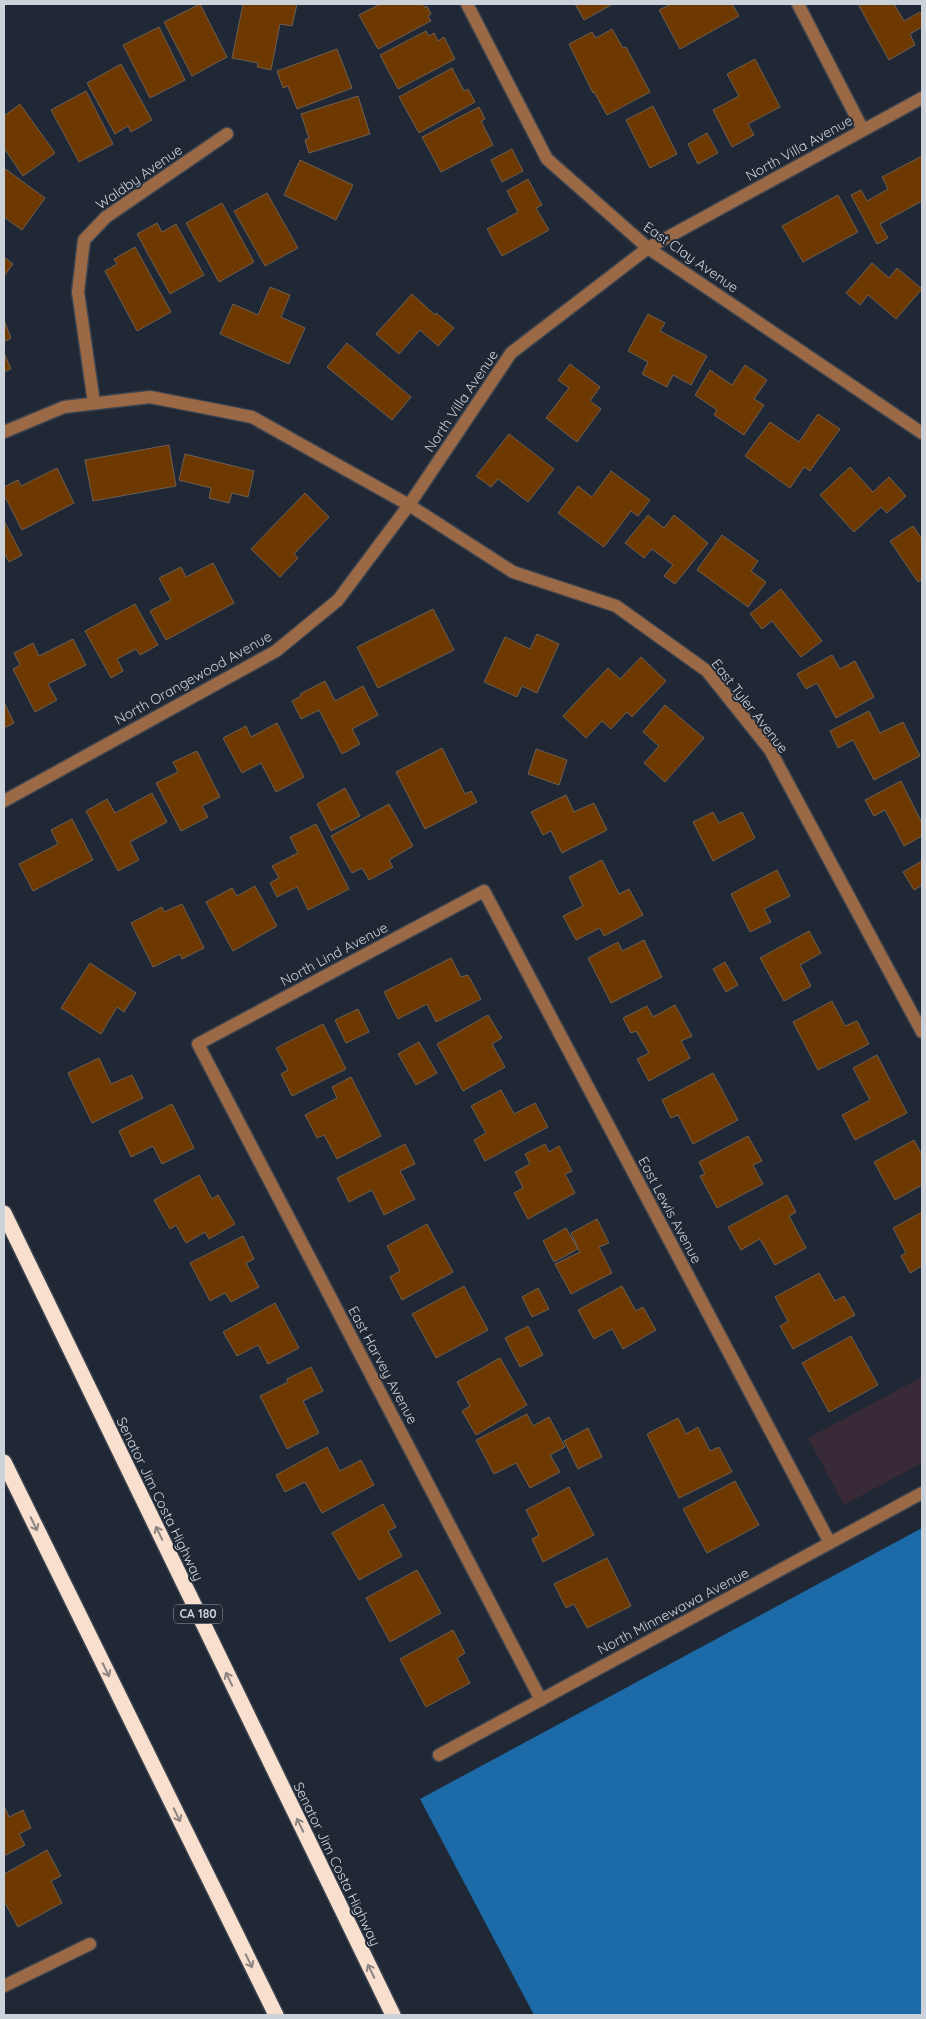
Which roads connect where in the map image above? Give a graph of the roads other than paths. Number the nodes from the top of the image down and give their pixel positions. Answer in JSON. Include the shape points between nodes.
{"nodes":[{"id":1,"x":467,"y":4,"type":"edge"},
{"id":2,"x":798,"y":4,"type":"edge"},
{"id":3,"x":922,"y":98,"type":"edge"},
{"id":4,"x":863,"y":130,"type":"junction"},
{"id":5,"x":227,"y":134,"type":"dead end"},
{"id":6,"x":648,"y":248,"type":"junction"},
{"id":7,"x":94,"y":403,"type":"junction"},
{"id":8,"x":4,"y":432,"type":"edge"},
{"id":9,"x":922,"y":433,"type":"edge"},
{"id":10,"x":409,"y":505,"type":"junction"},
{"id":11,"x":4,"y":800,"type":"edge"},
{"id":12,"x":484,"y":891,"type":"joint"},
{"id":13,"x":922,"y":1032,"type":"edge"},
{"id":14,"x":198,"y":1044,"type":"joint"},
{"id":15,"x":4,"y":1213,"type":"edge"},
{"id":16,"x":4,"y":1462,"type":"edge"},
{"id":17,"x":922,"y":1493,"type":"edge"},
{"id":18,"x":830,"y":1543,"type":"junction"},
{"id":19,"x":541,"y":1700,"type":"junction"},
{"id":20,"x":439,"y":1755,"type":"dead end"},
{"id":21,"x":90,"y":1944,"type":"dead end"},
{"id":22,"x":4,"y":1986,"type":"edge"},
{"id":23,"x":276,"y":2015,"type":"edge"},
{"id":24,"x":393,"y":2015,"type":"edge"}],
"edges":[{"from":1,"to":6,"type":"street","name":"East Clay Avenue","via":[[547,159]]},
{"from":2,"to":4,"type":"street"},
{"from":3,"to":4,"type":"street","name":"North Villa Avenue"},
{"from":4,"to":6,"type":"street","name":"North Villa Avenue"},
{"from":5,"to":7,"type":"street","name":"Waldby Avenue","via":[[106,217],[84,240],[78,292]]},
{"from":6,"to":9,"type":"street","name":"East Clay Avenue"},
{"from":6,"to":10,"type":"street","name":"North Villa Avenue","via":[[512,353]]},
{"from":7,"to":8,"type":"street","via":[[64,407]]},
{"from":7,"to":10,"type":"street","via":[[150,397],[252,417]]},
{"from":10,"to":11,"type":"street","name":"North Orangewood Avenue","via":[[338,600],[276,651]]},
{"from":10,"to":13,"type":"street","name":"East Tyler Avenue","via":[[513,572],[616,606],[707,671],[770,750]]},
{"from":12,"to":14,"type":"street","name":"North Lind Avenue"},
{"from":12,"to":18,"type":"street","name":"East Lewis Avenue"},
{"from":14,"to":19,"type":"street","name":"East Harvey Avenue"},
{"from":24,"to":15,"type":"highway","name":"Senator Jim Costa Highway","number":"CA 180","one_way":true},
{"from":16,"to":23,"type":"highway","one_way":true},
{"from":17,"to":18,"type":"street","name":"North Minnewawa Avenue"},
{"from":18,"to":19,"type":"street","name":"North Minnewawa Avenue"},
{"from":19,"to":20,"type":"street","name":"North Minnewawa Avenue"},
{"from":21,"to":22,"type":"street"}]}
